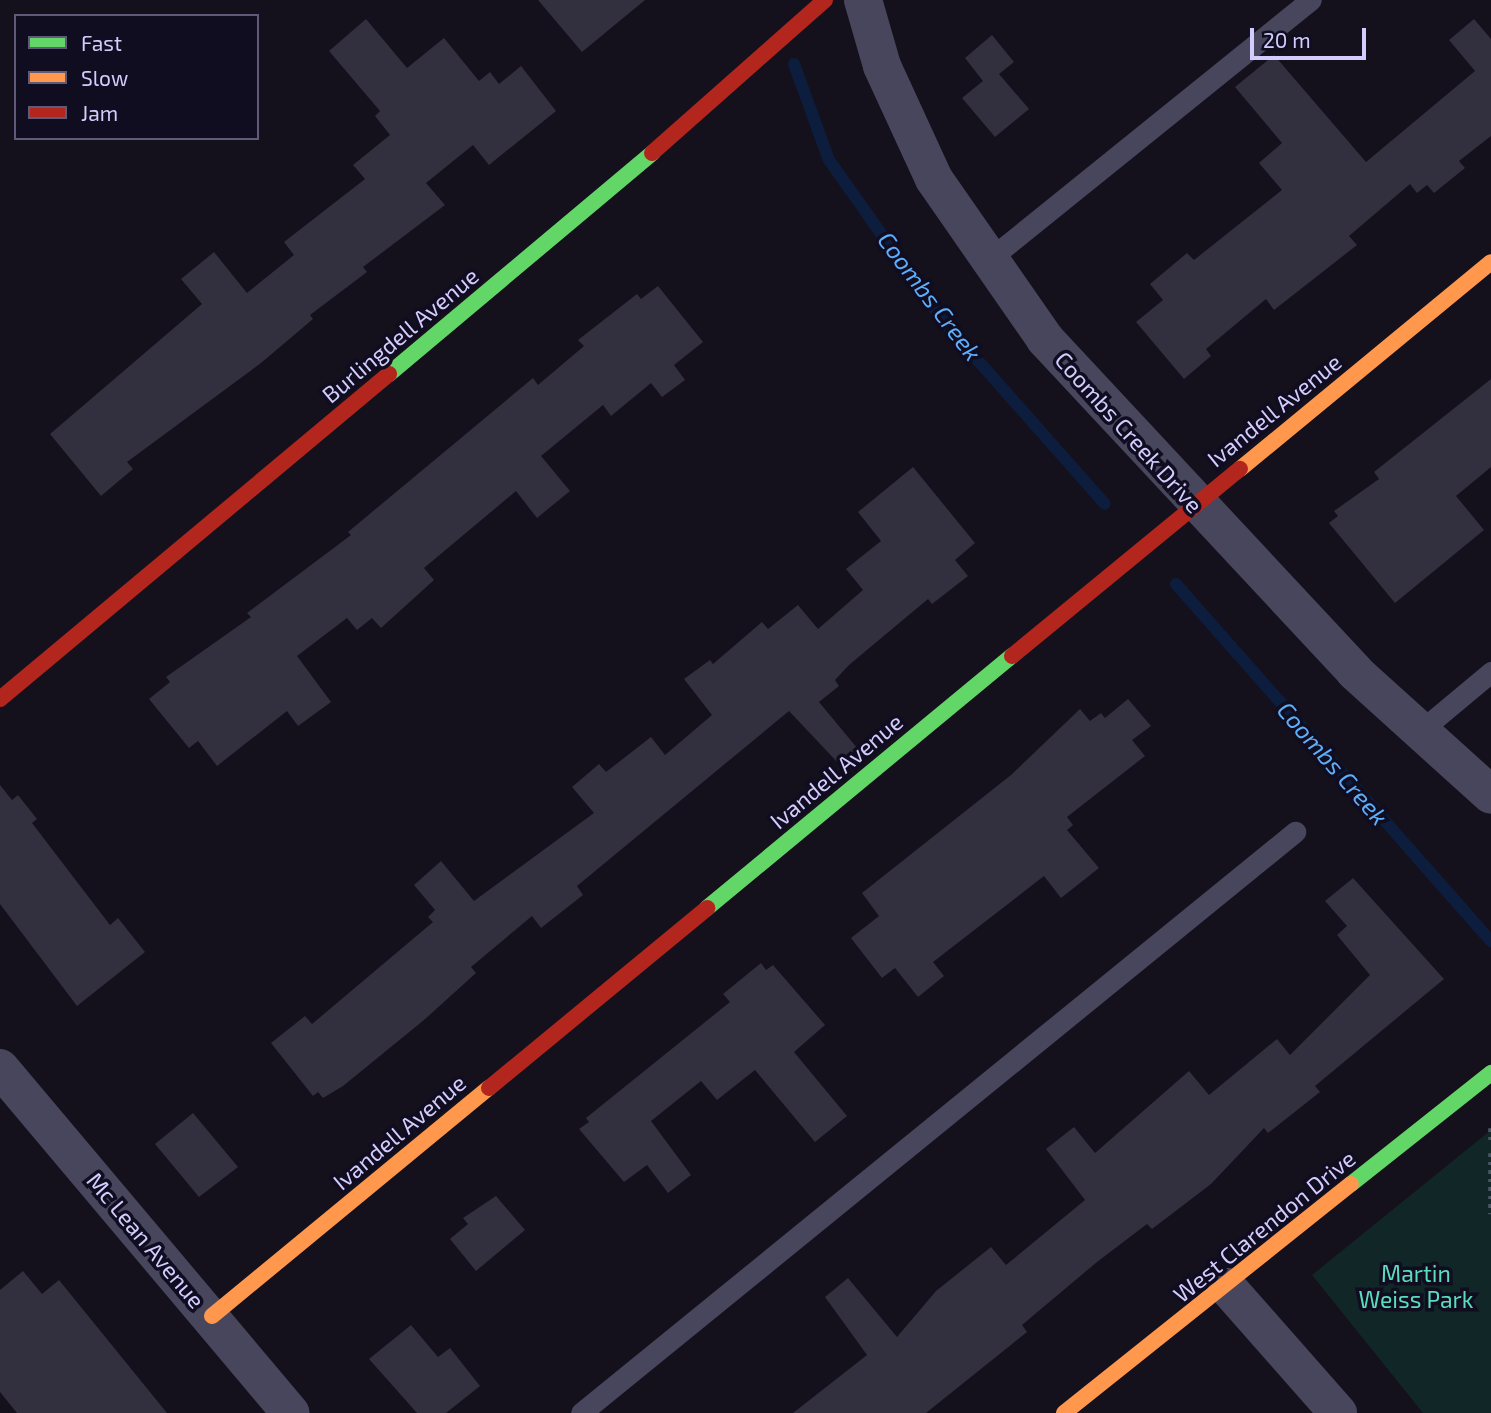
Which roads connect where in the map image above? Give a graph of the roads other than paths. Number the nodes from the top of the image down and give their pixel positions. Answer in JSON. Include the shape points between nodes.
{"nodes":[{"id":1,"x":825,"y":0,"type":"edge"},
{"id":2,"x":863,"y":0,"type":"edge"},
{"id":3,"x":1311,"y":0,"type":"edge"},
{"id":4,"x":987,"y":261,"type":"junction"},
{"id":5,"x":1491,"y":262,"type":"edge"},
{"id":6,"x":1194,"y":505,"type":"junction"},
{"id":7,"x":1491,"y":672,"type":"edge"},
{"id":8,"x":0,"y":699,"type":"edge"},
{"id":9,"x":1419,"y":732,"type":"junction"},
{"id":10,"x":1491,"y":795,"type":"edge"},
{"id":11,"x":1295,"y":832,"type":"dead end"},
{"id":12,"x":1,"y":1070,"type":"edge"},
{"id":13,"x":1491,"y":1073,"type":"edge"},
{"id":14,"x":1227,"y":1287,"type":"junction"},
{"id":15,"x":212,"y":1316,"type":"junction"},
{"id":16,"x":291,"y":1413,"type":"edge"},
{"id":17,"x":582,"y":1413,"type":"edge"},
{"id":18,"x":1064,"y":1413,"type":"edge"},
{"id":19,"x":1338,"y":1413,"type":"edge"}],
"edges":[{"from":1,"to":8,"type":"street","name":"Burlingdell Avenue","via":[[706,108]]},
{"from":2,"to":4,"type":"street","name":"Coombs Creek Drive","via":[[882,66],[934,178]]},
{"from":3,"to":4,"type":"lane"},
{"from":4,"to":6,"type":"street","name":"Coombs Creek Drive","via":[[1045,339]]},
{"from":5,"to":6,"type":"street","name":"Ivandell Avenue"},
{"from":6,"to":9,"type":"street","name":"Coombs Creek Drive"},
{"from":6,"to":15,"type":"street","name":"Ivandell Avenue"},
{"from":7,"to":9,"type":"lane"},
{"from":9,"to":10,"type":"street","name":"Coombs Creek Drive"},
{"from":11,"to":17,"type":"lane"},
{"from":12,"to":15,"type":"street","name":"Mc Lean Avenue"},
{"from":13,"to":14,"type":"street","name":"West Clarendon Drive"},
{"from":14,"to":18,"type":"street","name":"West Clarendon Drive"},
{"from":14,"to":19,"type":"street"},
{"from":15,"to":16,"type":"street","name":"Mc Lean Avenue"}]}
